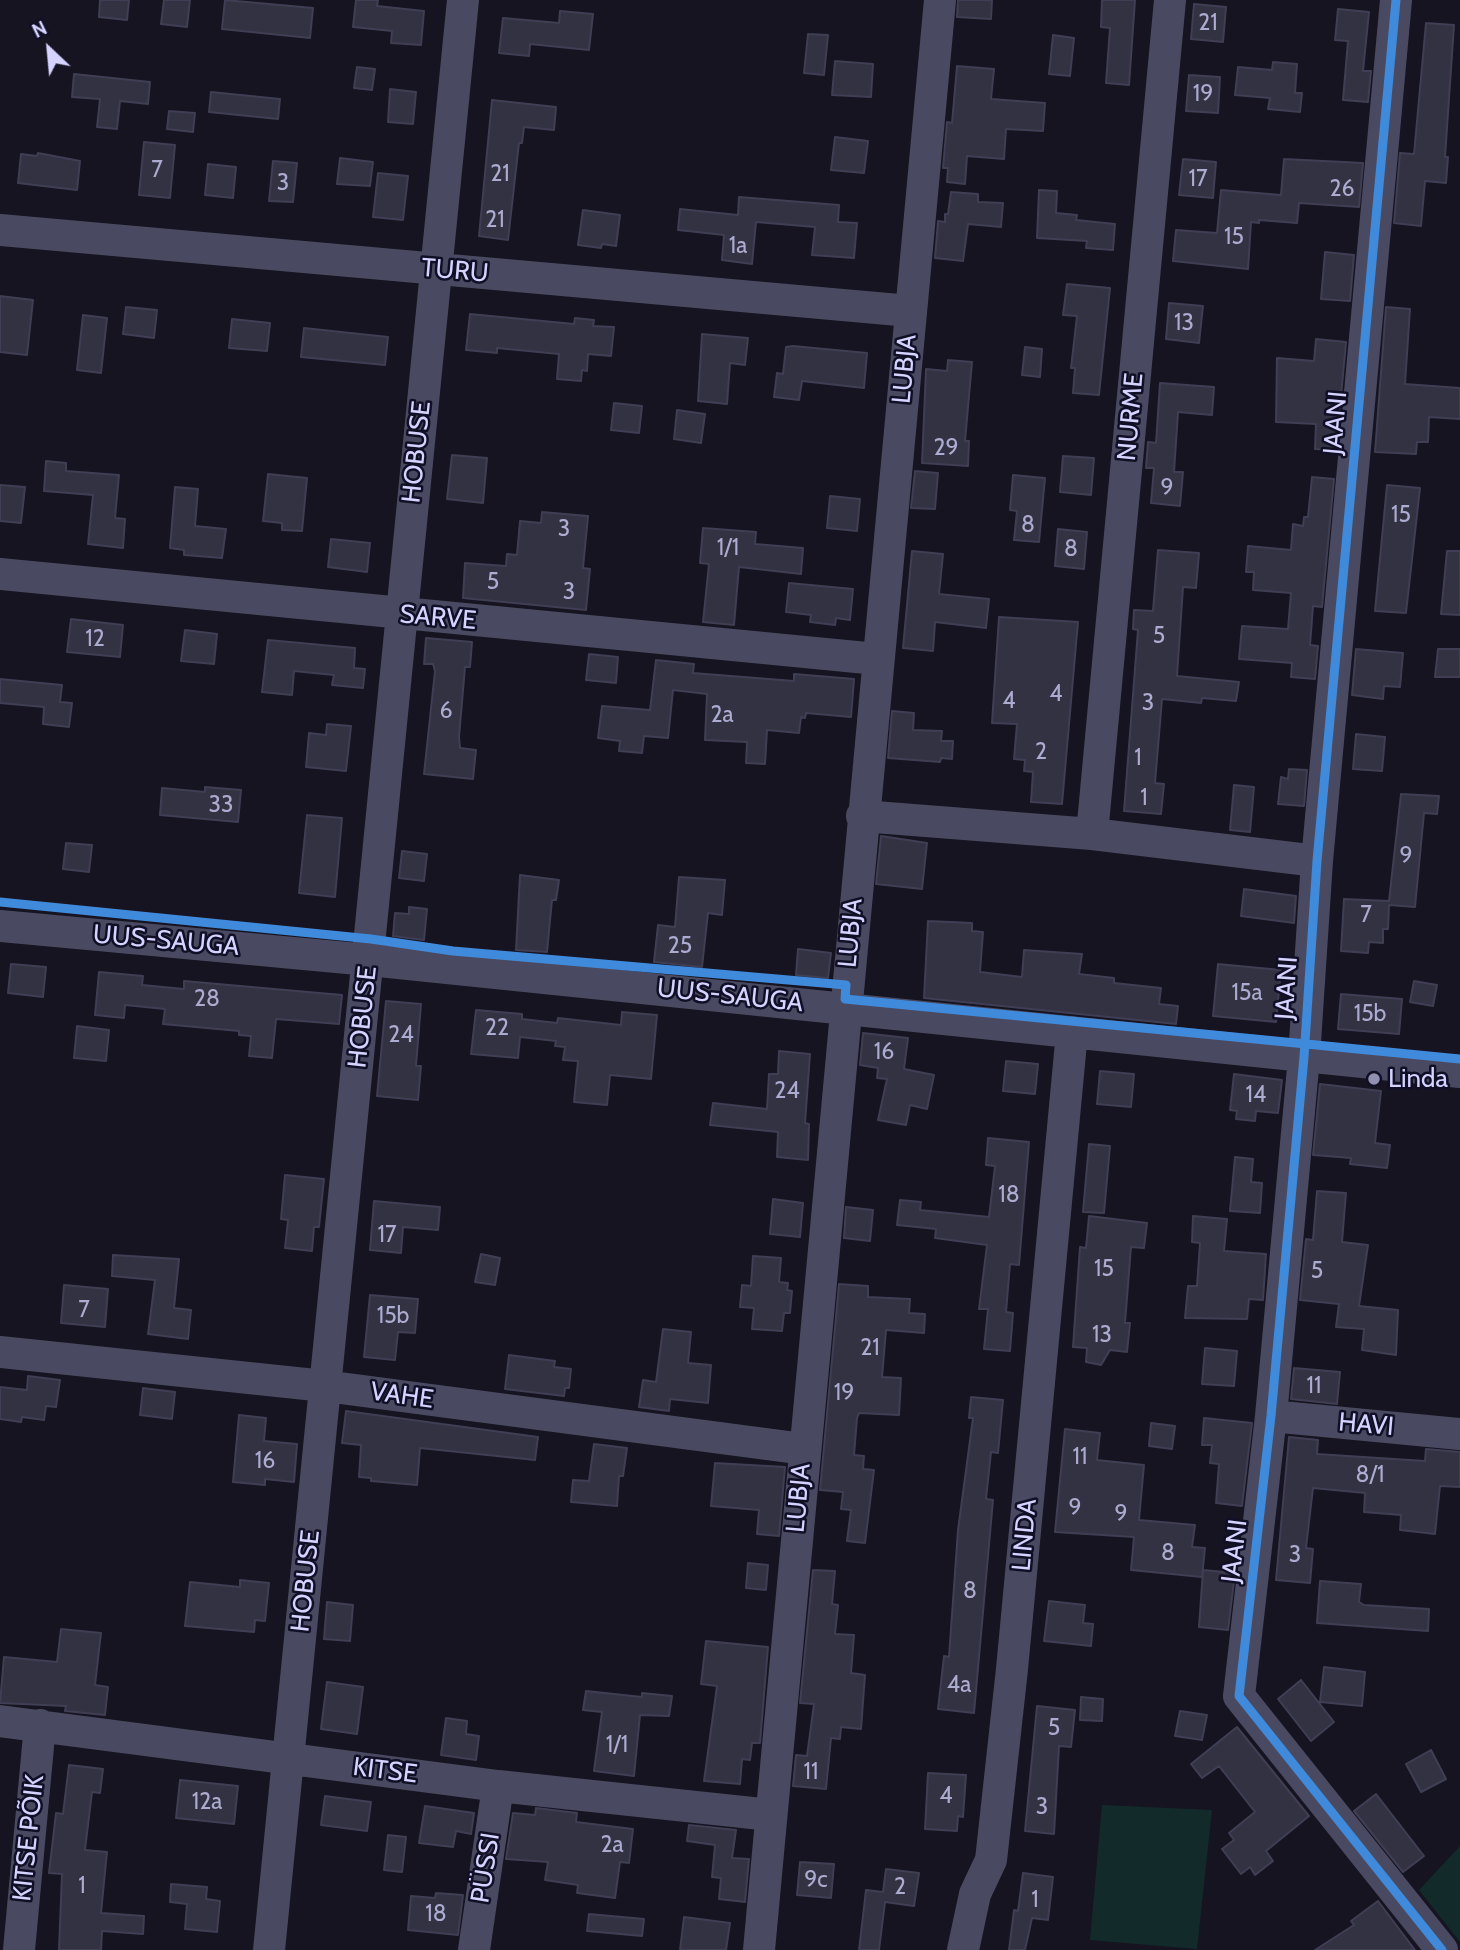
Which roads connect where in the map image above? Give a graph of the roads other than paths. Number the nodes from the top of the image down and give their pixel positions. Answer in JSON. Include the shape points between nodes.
{"nodes":[{"id":1,"x":463,"y":0,"type":"edge"},
{"id":2,"x":940,"y":0,"type":"edge"},
{"id":3,"x":1170,"y":0,"type":"edge"},
{"id":4,"x":1396,"y":0,"type":"edge"},
{"id":5,"x":0,"y":230,"type":"edge"},
{"id":6,"x":436,"y":270,"type":"junction"},
{"id":7,"x":910,"y":311,"type":"junction"},
{"id":8,"x":0,"y":574,"type":"edge"},
{"id":9,"x":400,"y":615,"type":"junction"},
{"id":10,"x":877,"y":659,"type":"junction"},
{"id":11,"x":862,"y":816,"type":"junction"},
{"id":12,"x":1092,"y":834,"type":"junction"},
{"id":13,"x":1317,"y":862,"type":"junction"},
{"id":14,"x":0,"y":926,"type":"edge"},
{"id":15,"x":369,"y":960,"type":"junction"},
{"id":16,"x":844,"y":1007,"type":"junction"},
{"id":17,"x":1072,"y":1032,"type":"junction"},
{"id":18,"x":1304,"y":1057,"type":"junction"},
{"id":19,"x":1460,"y":1072,"type":"edge"},
{"id":20,"x":0,"y":1352,"type":"edge"},
{"id":21,"x":325,"y":1386,"type":"junction"},
{"id":22,"x":1271,"y":1416,"type":"junction"},
{"id":23,"x":1460,"y":1434,"type":"edge"},
{"id":24,"x":804,"y":1449,"type":"junction"},
{"id":25,"x":0,"y":1721,"type":"edge"},
{"id":26,"x":40,"y":1725,"type":"junction"},
{"id":27,"x":289,"y":1759,"type":"junction"},
{"id":28,"x":498,"y":1786,"type":"junction"},
{"id":29,"x":771,"y":1815,"type":"junction"},
{"id":30,"x":19,"y":1950,"type":"edge"},
{"id":31,"x":269,"y":1950,"type":"edge"},
{"id":32,"x":474,"y":1950,"type":"edge"},
{"id":33,"x":758,"y":1950,"type":"edge"},
{"id":34,"x":963,"y":1950,"type":"edge"},
{"id":35,"x":1442,"y":1950,"type":"edge"}],
"edges":[{"from":1,"to":6,"type":"street","name":"HOBUSE"},
{"from":2,"to":7,"type":"street","name":"LUBJA"},
{"from":3,"to":12,"type":"street","name":"NURME"},
{"from":4,"to":13,"type":"street","name":"JAANI"},
{"from":5,"to":6,"type":"street","name":"TURU"},
{"from":6,"to":7,"type":"street","name":"TURU"},
{"from":6,"to":9,"type":"street","name":"HOBUSE"},
{"from":7,"to":10,"type":"street","name":"LUBJA"},
{"from":8,"to":9,"type":"street","name":"SARVE"},
{"from":9,"to":10,"type":"street","name":"SARVE"},
{"from":9,"to":15,"type":"street","name":"HOBUSE"},
{"from":10,"to":11,"type":"street","name":"LUBJA"},
{"from":11,"to":12,"type":"street"},
{"from":11,"to":16,"type":"street","name":"LUBJA"},
{"from":12,"to":13,"type":"street"},
{"from":13,"to":18,"type":"street","name":"JAANI"},
{"from":14,"to":15,"type":"street","name":"UUS-SAUGA"},
{"from":15,"to":16,"type":"street","name":"UUS-SAUGA"},
{"from":15,"to":21,"type":"street","name":"HOBUSE"},
{"from":16,"to":17,"type":"street","name":"UUS-SAUGA"},
{"from":16,"to":24,"type":"street","name":"LUBJA"},
{"from":17,"to":18,"type":"street","name":"UUS-SAUGA"},
{"from":17,"to":34,"type":"street","name":"LINDA","via":[[991,1860],[975,1894]]},
{"from":18,"to":19,"type":"street","name":"UUS-SAUGA"},
{"from":18,"to":22,"type":"street","name":"JAANI"},
{"from":20,"to":21,"type":"street","name":"VAHE"},
{"from":21,"to":24,"type":"street","name":"VAHE"},
{"from":21,"to":27,"type":"street","name":"HOBUSE"},
{"from":22,"to":23,"type":"street","name":"HAVI"},
{"from":22,"to":35,"type":"street","name":"JAANI","via":[[1239,1696]]},
{"from":24,"to":29,"type":"street","name":"LUBJA"},
{"from":25,"to":26,"type":"street","name":"KITSE"},
{"from":26,"to":27,"type":"street","name":"KITSE"},
{"from":26,"to":30,"type":"street","name":"KITSE PÕIK"},
{"from":27,"to":28,"type":"street","name":"KITSE"},
{"from":27,"to":31,"type":"street","name":"HOBUSE"},
{"from":28,"to":29,"type":"street","name":"KITSE"},
{"from":28,"to":32,"type":"street","name":"PÜSSI"},
{"from":29,"to":33,"type":"street","name":"LUBJA"}]}
